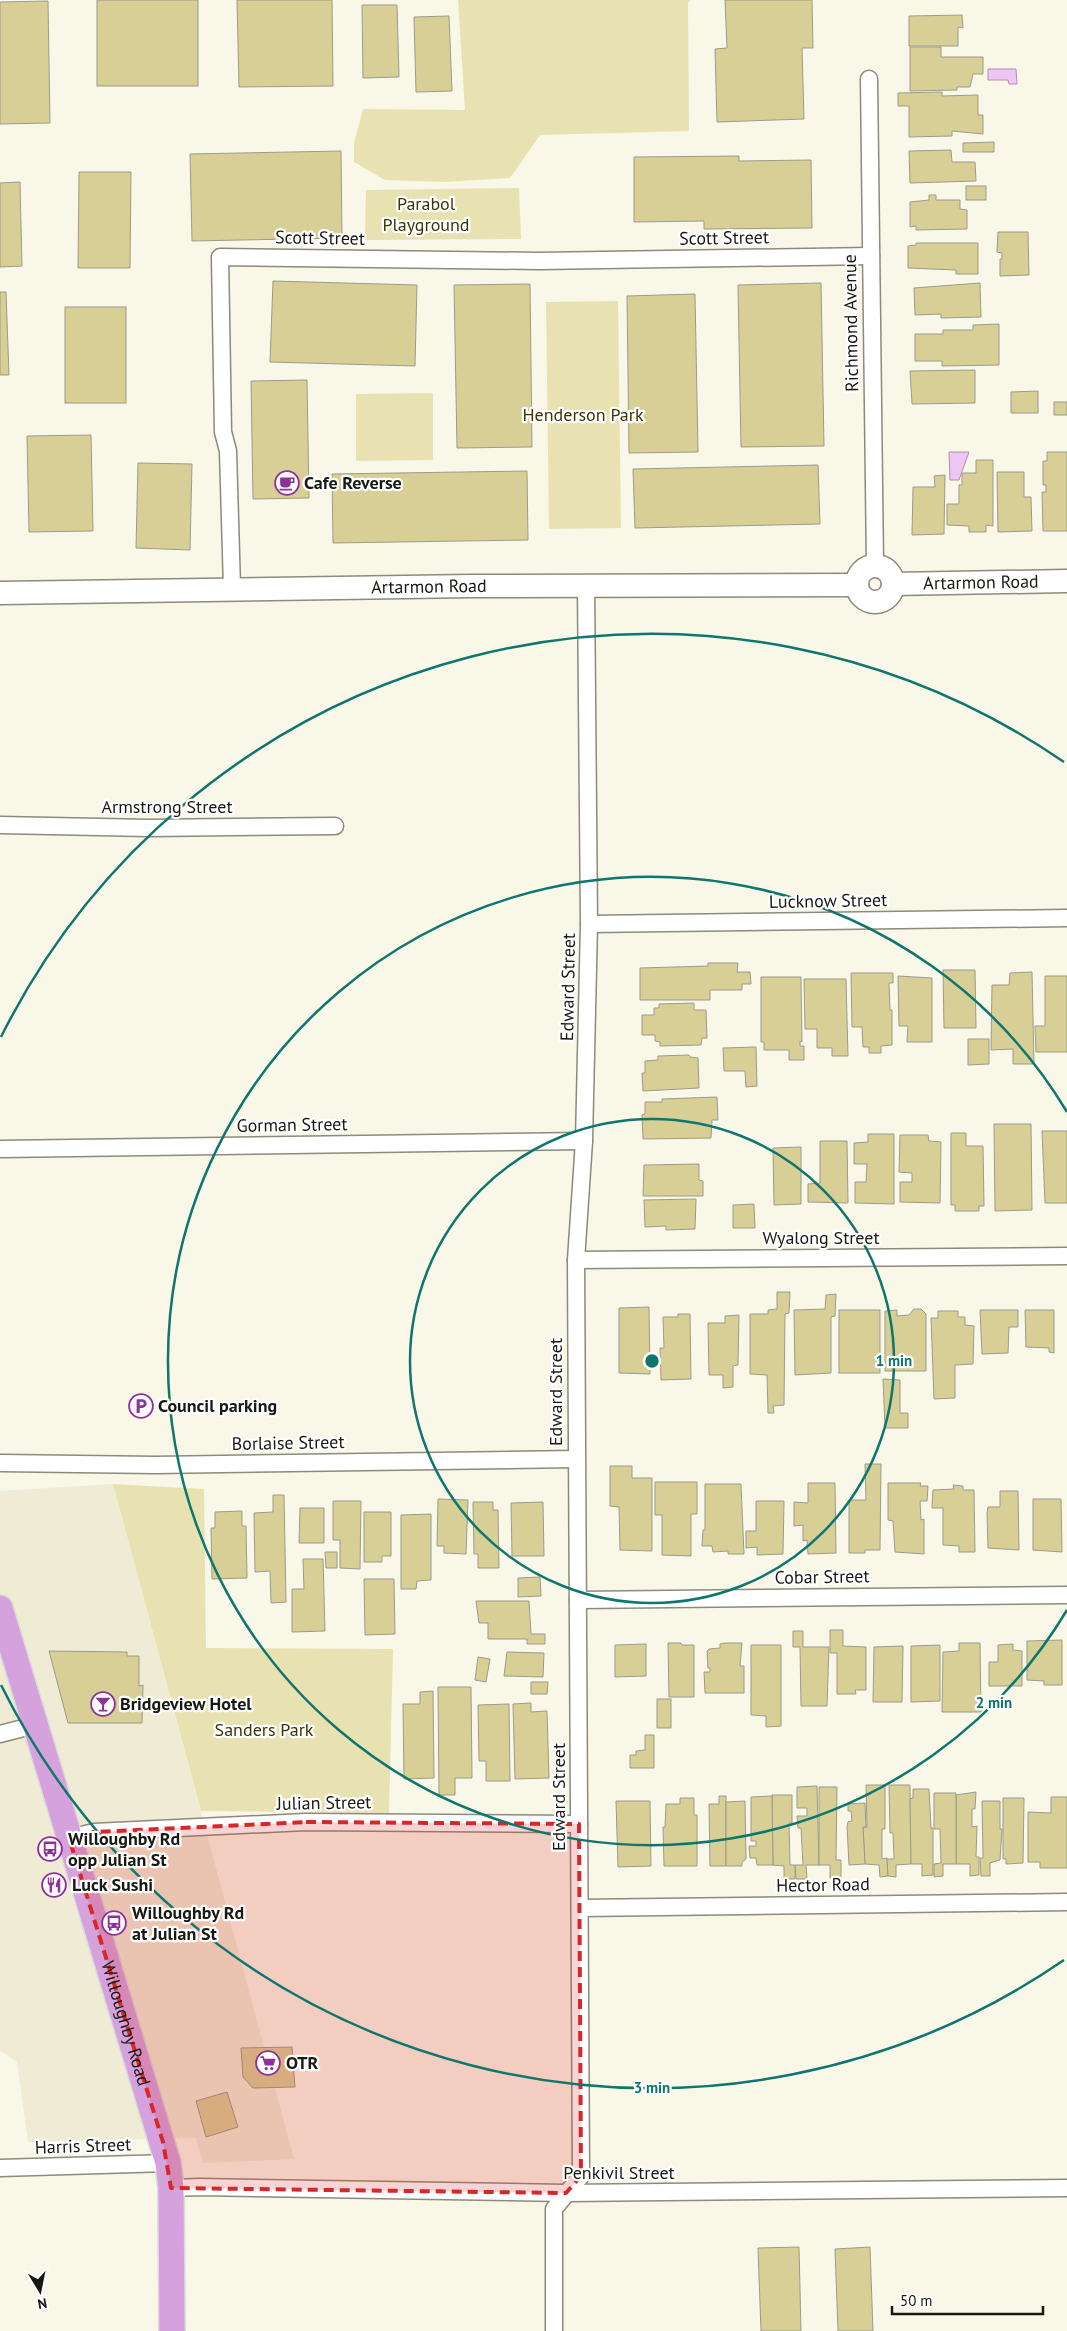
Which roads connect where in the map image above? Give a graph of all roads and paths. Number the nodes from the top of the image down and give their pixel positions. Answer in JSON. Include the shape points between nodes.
{"nodes":[{"id":1,"x":869,"y":79,"type":"dead end"},
{"id":2,"x":871,"y":256,"type":"junction"},
{"id":3,"x":875,"y":566,"type":"junction"},
{"id":4,"x":1067,"y":581,"type":"edge"},
{"id":5,"x":893,"y":584,"type":"junction"},
{"id":6,"x":586,"y":585,"type":"junction"},
{"id":7,"x":857,"y":585,"type":"junction"},
{"id":8,"x":232,"y":588,"type":"junction"},
{"id":9,"x":0,"y":593,"type":"edge"},
{"id":10,"x":0,"y":825,"type":"edge"},
{"id":11,"x":334,"y":826,"type":"dead end"},
{"id":12,"x":1067,"y":918,"type":"edge"},
{"id":13,"x":589,"y":924,"type":"junction"},
{"id":14,"x":584,"y":1141,"type":"junction"},
{"id":15,"x":0,"y":1149,"type":"edge"},
{"id":16,"x":1067,"y":1256,"type":"edge"},
{"id":17,"x":576,"y":1260,"type":"junction"},
{"id":18,"x":576,"y":1459,"type":"junction"},
{"id":19,"x":0,"y":1462,"type":"edge"},
{"id":20,"x":1067,"y":1595,"type":"edge"},
{"id":21,"x":578,"y":1600,"type":"junction"},
{"id":22,"x":0,"y":1608,"type":"edge"},
{"id":23,"x":34,"y":1725,"type":"junction"},
{"id":24,"x":0,"y":1734,"type":"edge"},
{"id":25,"x":580,"y":1824,"type":"junction"},
{"id":26,"x":69,"y":1838,"type":"junction"},
{"id":27,"x":1067,"y":1902,"type":"edge"},
{"id":28,"x":580,"y":1908,"type":"junction"},
{"id":29,"x":168,"y":2163,"type":"junction"},
{"id":30,"x":0,"y":2168,"type":"edge"},
{"id":31,"x":171,"y":2188,"type":"junction"},
{"id":32,"x":1067,"y":2188,"type":"edge"},
{"id":33,"x":566,"y":2193,"type":"junction"},
{"id":34,"x":172,"y":2331,"type":"edge"},
{"id":35,"x":554,"y":2331,"type":"edge"}],
"edges":[{"from":1,"to":2,"type":"street","name":"Richmond Avenue"},
{"from":2,"to":3,"type":"street","name":"Richmond Avenue"},
{"from":2,"to":8,"type":"street","name":"Scott Street","via":[[539,261],[220,257],[223,432],[228,451]]},
{"from":3,"to":5,"type":"street","via":[[888,571]]},
{"from":3,"to":7,"type":"street","via":[[862,572]]},
{"from":4,"to":5,"type":"street","name":"Artarmon Road"},
{"from":5,"to":7,"type":"street","via":[[888,596],[875,602],[863,597]]},
{"from":6,"to":7,"type":"street","name":"Artarmon Road"},
{"from":6,"to":8,"type":"street","name":"Artarmon Road"},
{"from":6,"to":13,"type":"street","name":"Edward Street"},
{"from":8,"to":9,"type":"street","name":"Artarmon Road"},
{"from":10,"to":11,"type":"street","name":"Armstrong Street","via":[[149,828]]},
{"from":12,"to":13,"type":"street","name":"Lucknow Street"},
{"from":13,"to":14,"type":"street","name":"Edward Street"},
{"from":14,"to":15,"type":"street","name":"Gorman Street"},
{"from":14,"to":17,"type":"street","name":"Edward Street"},
{"from":16,"to":17,"type":"street","name":"Wyalong Street"},
{"from":17,"to":18,"type":"street","name":"Edward Street"},
{"from":18,"to":19,"type":"street","name":"Borlaise Street","via":[[156,1465]]},
{"from":18,"to":21,"type":"street","name":"Edward Street"},
{"from":20,"to":21,"type":"street","name":"Cobar Street"},
{"from":21,"to":25,"type":"street","name":"Edward Street"},
{"from":22,"to":23,"type":"main road","name":"Willoughby Road"},
{"from":23,"to":24,"type":"street"},
{"from":23,"to":26,"type":"main road","name":"Willoughby Road"},
{"from":25,"to":26,"type":"street","name":"Julian Street","via":[[306,1822],[94,1832]]},
{"from":25,"to":28,"type":"street","name":"Edward Street"},
{"from":26,"to":29,"type":"main road","name":"Willoughby Road"},
{"from":27,"to":28,"type":"street","name":"Hector Road"},
{"from":28,"to":33,"type":"street","name":"Edward Street","via":[[580,2176]]},
{"from":29,"to":30,"type":"street","name":"Harris Street"},
{"from":29,"to":31,"type":"main road","name":"Willoughby Road"},
{"from":31,"to":33,"type":"street","name":"Penkivil Street"},
{"from":31,"to":34,"type":"main road","name":"Willoughby Road"},
{"from":32,"to":33,"type":"street","name":"Penkivil Street"},
{"from":33,"to":35,"type":"street","name":"Edward Street","via":[[554,2210]]}]}
